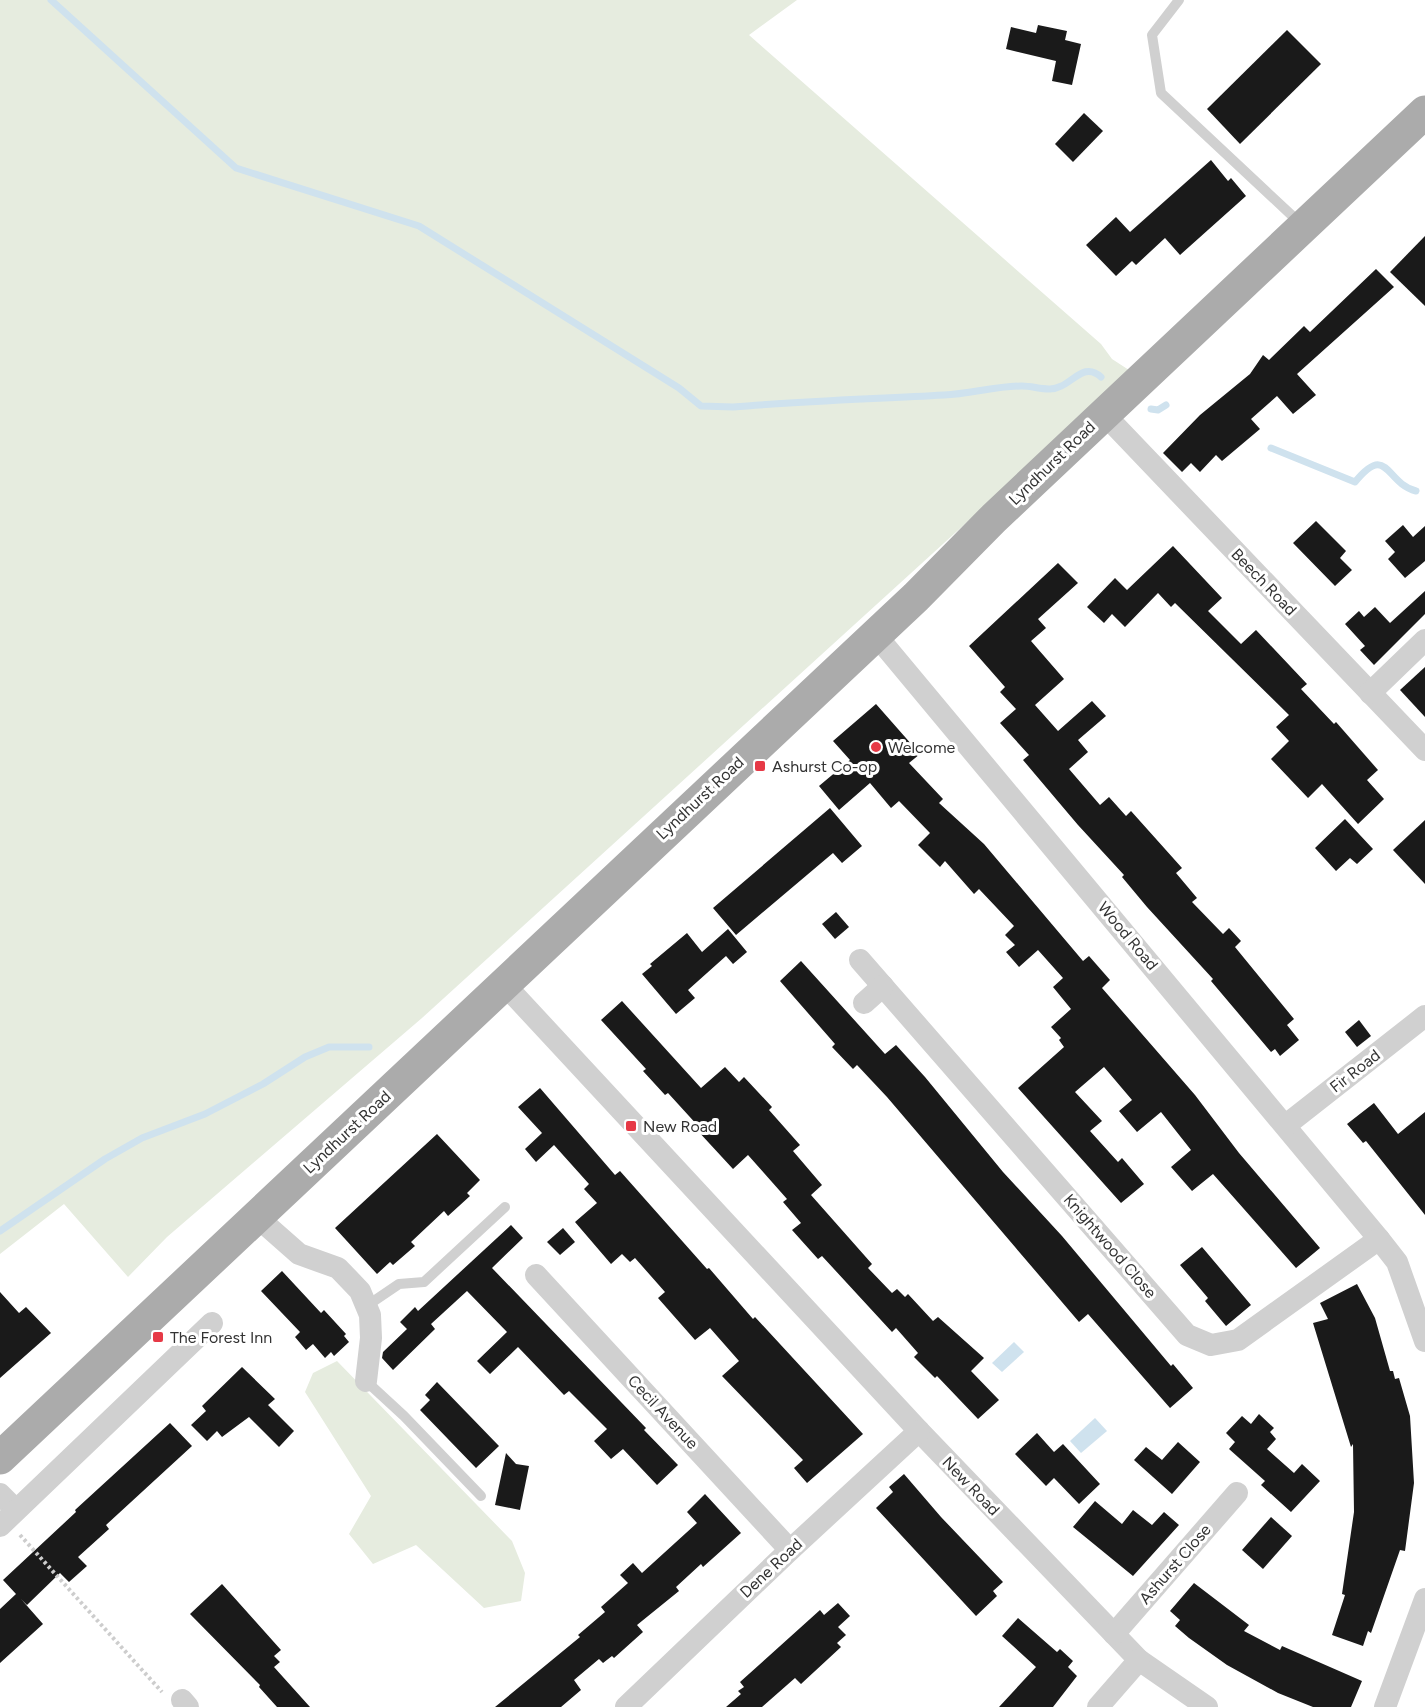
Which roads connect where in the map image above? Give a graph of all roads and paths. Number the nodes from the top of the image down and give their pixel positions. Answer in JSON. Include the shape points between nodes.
{"nodes":[{"id":1,"x":1179,"y":0,"type":"edge"},
{"id":2,"x":1425,"y":112,"type":"edge"},
{"id":3,"x":1304,"y":226,"type":"junction"},
{"id":4,"x":1104,"y":414,"type":"junction"},
{"id":5,"x":875,"y":634,"type":"junction"},
{"id":6,"x":1425,"y":640,"type":"edge"},
{"id":7,"x":1370,"y":693,"type":"junction"},
{"id":8,"x":1425,"y":750,"type":"edge"},
{"id":9,"x":860,"y":960,"type":"dead end"},
{"id":10,"x":504,"y":984,"type":"junction"},
{"id":11,"x":883,"y":986,"type":"junction"},
{"id":12,"x":864,"y":1003,"type":"dead end"},
{"id":13,"x":1425,"y":1016,"type":"edge"},
{"id":14,"x":1286,"y":1125,"type":"junction"},
{"id":15,"x":505,"y":1208,"type":"dead end"},
{"id":16,"x":256,"y":1217,"type":"junction"},
{"id":17,"x":1379,"y":1239,"type":"junction"},
{"id":18,"x":536,"y":1275,"type":"dead end"},
{"id":19,"x":368,"y":1305,"type":"junction"},
{"id":20,"x":212,"y":1323,"type":"dead end"},
{"id":21,"x":1425,"y":1341,"type":"edge"},
{"id":22,"x":366,"y":1381,"type":"joint"},
{"id":23,"x":919,"y":1431,"type":"junction"},
{"id":24,"x":0,"y":1458,"type":"edge"},
{"id":25,"x":1237,"y":1493,"type":"dead end"},
{"id":26,"x":0,"y":1494,"type":"edge"},
{"id":27,"x":481,"y":1496,"type":"dead end"},
{"id":28,"x":7,"y":1519,"type":"edge"},
{"id":29,"x":790,"y":1550,"type":"junction"},
{"id":30,"x":1425,"y":1599,"type":"edge"},
{"id":31,"x":1114,"y":1634,"type":"junction"},
{"id":32,"x":1139,"y":1660,"type":"junction"},
{"id":33,"x":185,"y":1704,"type":"edge"},
{"id":34,"x":626,"y":1707,"type":"edge"},
{"id":35,"x":1098,"y":1707,"type":"edge"},
{"id":36,"x":1208,"y":1707,"type":"edge"},
{"id":37,"x":1385,"y":1707,"type":"edge"}],
"edges":[{"from":1,"to":3,"type":"lane","via":[[1152,35],[1161,93]]},
{"from":2,"to":3,"type":"main road","name":"Lyndhurst Road"},
{"from":3,"to":4,"type":"main road","name":"Lyndhurst Road"},
{"from":4,"to":5,"type":"main road","name":"Lyndhurst Road"},
{"from":4,"to":7,"type":"street","name":"Beech Road"},
{"from":5,"to":10,"type":"main road","name":"Lyndhurst Road"},
{"from":5,"to":14,"type":"street","name":"Wood Road"},
{"from":6,"to":7,"type":"street"},
{"from":7,"to":8,"type":"street","name":"Beech Road"},
{"from":9,"to":11,"type":"street","name":"Knightwood Close"},
{"from":10,"to":16,"type":"main road","name":"Lyndhurst Road"},
{"from":10,"to":23,"type":"street","name":"New Road"},
{"from":11,"to":12,"type":"street"},
{"from":11,"to":17,"type":"street","name":"Knightwood Close","via":[[1187,1335],[1211,1345],[1238,1340]]},
{"from":13,"to":14,"type":"street","name":"Fir Road"},
{"from":14,"to":17,"type":"street","name":"Wood Road"},
{"from":15,"to":19,"type":"lane","via":[[423,1282],[399,1284]]},
{"from":16,"to":19,"type":"street","via":[[299,1254],[338,1268]]},
{"from":16,"to":24,"type":"main road","name":"Lyndhurst Road"},
{"from":17,"to":21,"type":"street","name":"Wood Road","via":[[1397,1262]]},
{"from":18,"to":29,"type":"street","name":"Cecil Avenue"},
{"from":19,"to":22,"type":"street","via":[[371,1338]]},
{"from":20,"to":28,"type":"street"},
{"from":22,"to":27,"type":"lane"},
{"from":23,"to":29,"type":"street","name":"Dene Road"},
{"from":23,"to":31,"type":"street","name":"New Road"},
{"from":25,"to":31,"type":"street","name":"Ashurst Close"},
{"from":26,"to":28,"type":"street"},
{"from":28,"to":33,"type":"path","via":[[158,1690]]},
{"from":29,"to":34,"type":"street","name":"Dene Road"},
{"from":30,"to":37,"type":"street"},
{"from":31,"to":32,"type":"street","name":"New Road"},
{"from":32,"to":35,"type":"street"},
{"from":32,"to":36,"type":"street","name":"New Road"}]}
